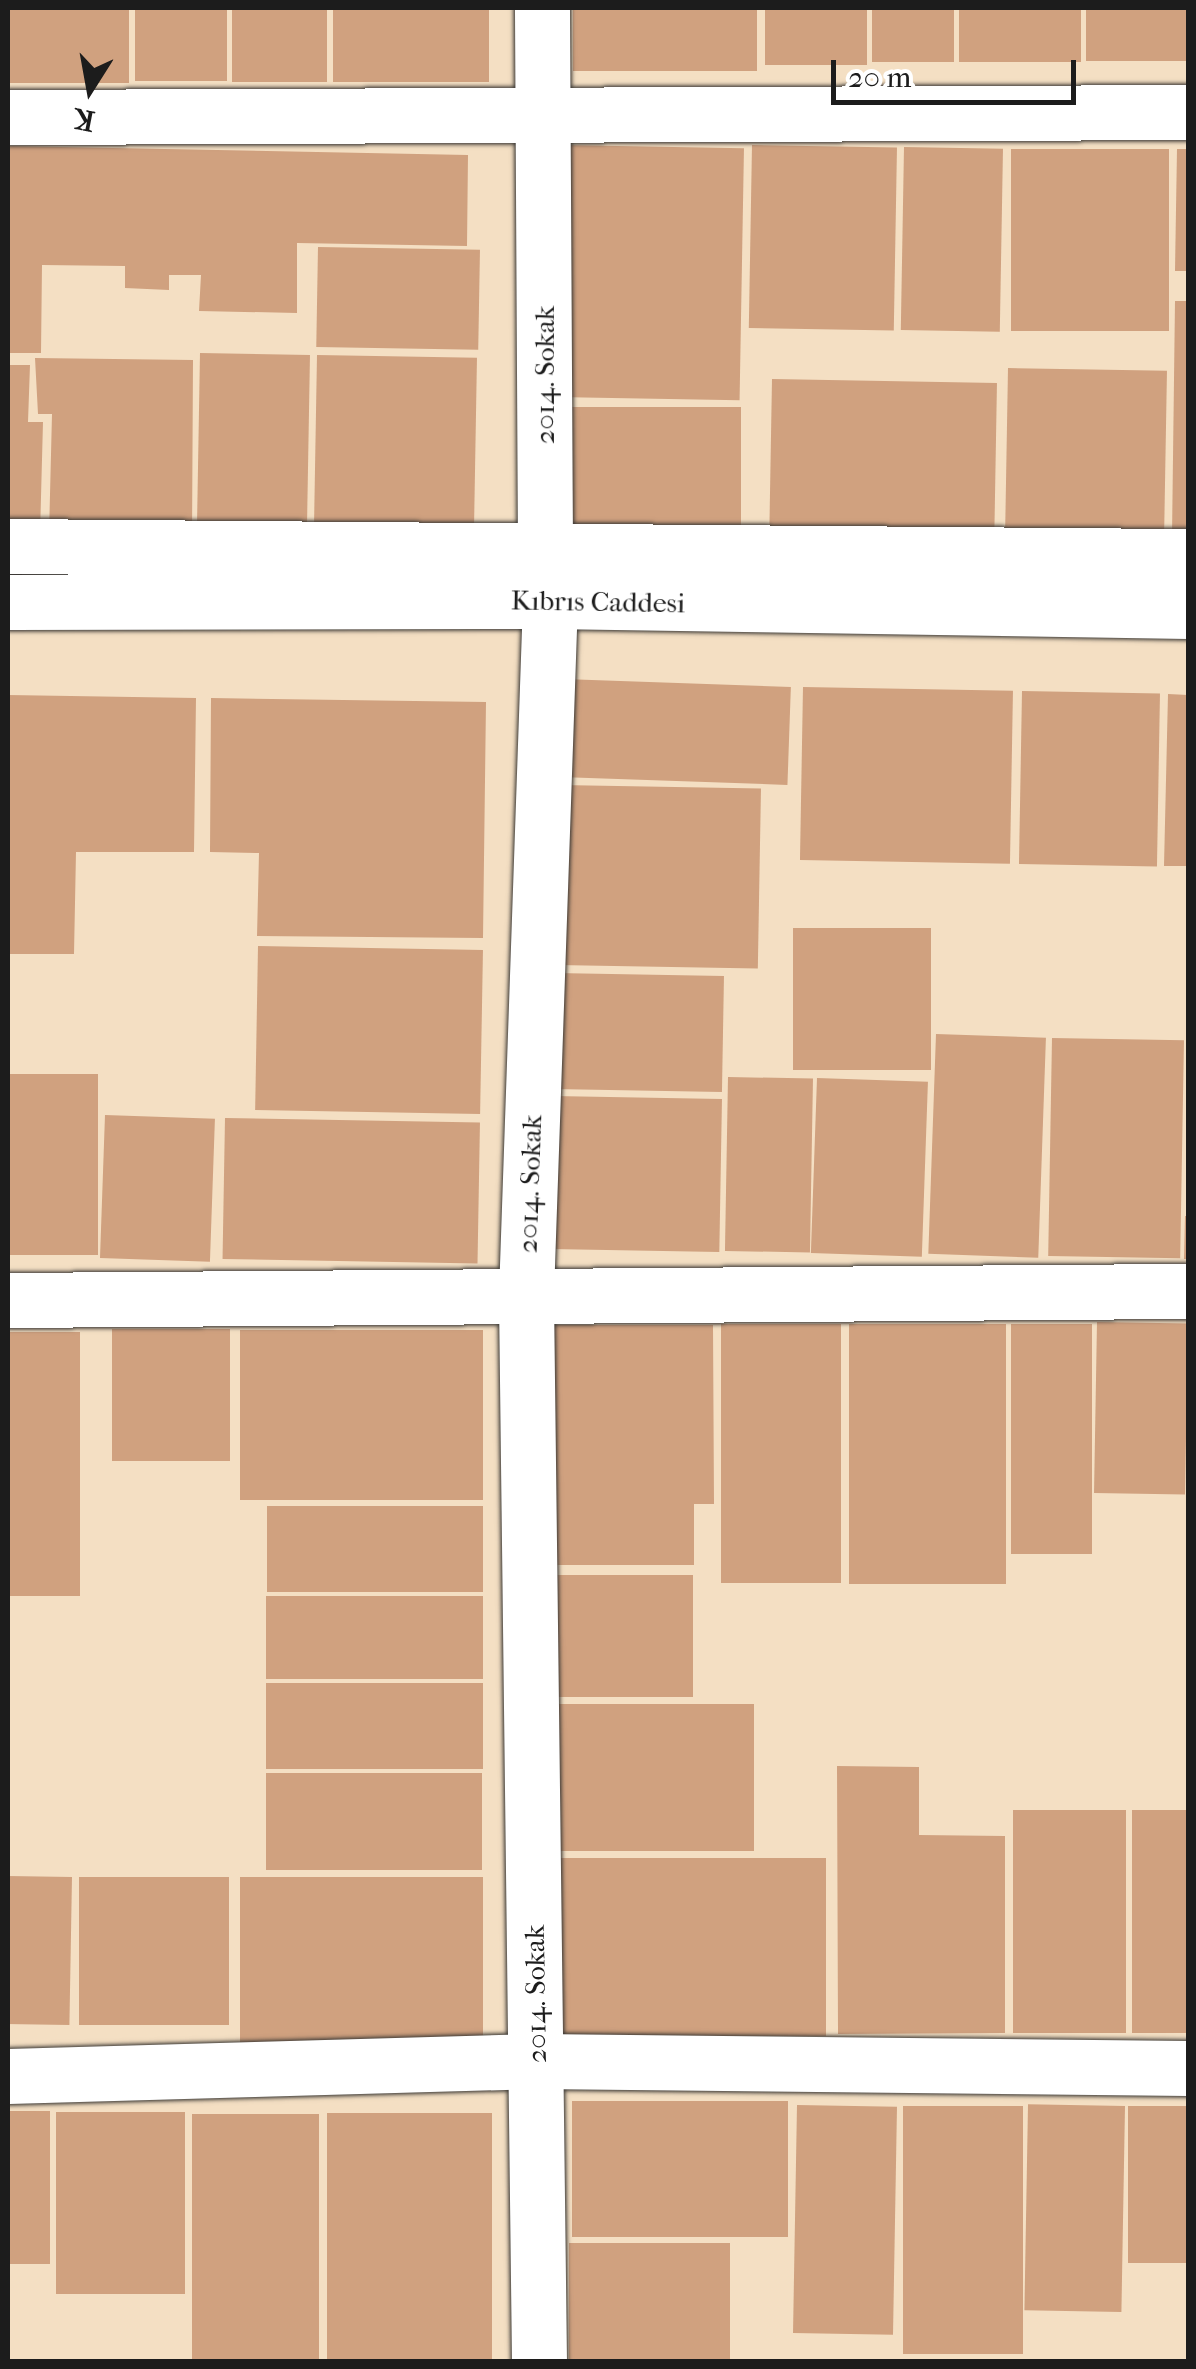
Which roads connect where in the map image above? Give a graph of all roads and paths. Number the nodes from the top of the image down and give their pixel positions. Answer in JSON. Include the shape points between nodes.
{"nodes":[{"id":1,"x":542,"y":8,"type":"edge"},
{"id":2,"x":1188,"y":112,"type":"edge"},
{"id":3,"x":543,"y":113,"type":"junction"},
{"id":4,"x":8,"y":117,"type":"edge"},
{"id":5,"x":8,"y":546,"type":"edge"},
{"id":6,"x":1188,"y":556,"type":"edge"},
{"id":7,"x":548,"y":574,"type":"junction"},
{"id":8,"x":8,"y":602,"type":"edge"},
{"id":9,"x":1188,"y":611,"type":"edge"},
{"id":10,"x":1188,"y":1291,"type":"edge"},
{"id":11,"x":526,"y":1294,"type":"junction"},
{"id":12,"x":8,"y":1300,"type":"edge"},
{"id":13,"x":537,"y":2061,"type":"junction"},
{"id":14,"x":1188,"y":2068,"type":"edge"},
{"id":15,"x":8,"y":2076,"type":"edge"},
{"id":16,"x":538,"y":2362,"type":"edge"}],
"edges":[{"from":1,"to":3,"type":"street","name":"2014. Sokak"},
{"from":2,"to":3,"type":"street"},
{"from":3,"to":4,"type":"street"},
{"from":3,"to":7,"type":"street","name":"2014. Sokak"},
{"from":5,"to":7,"type":"street","name":"Kıbrıs Caddesi"},
{"from":6,"to":7,"type":"street","name":"Kıbrıs Caddesi"},
{"from":7,"to":8,"type":"street","name":"Kıbrıs Caddesi"},
{"from":7,"to":9,"type":"street","name":"Kıbrıs Caddesi"},
{"from":7,"to":11,"type":"street","name":"2014. Sokak"},
{"from":10,"to":11,"type":"street"},
{"from":11,"to":12,"type":"street"},
{"from":11,"to":13,"type":"street","name":"2014. Sokak"},
{"from":13,"to":14,"type":"street"},
{"from":13,"to":15,"type":"street"},
{"from":13,"to":16,"type":"street","name":"2014. Sokak"}]}
